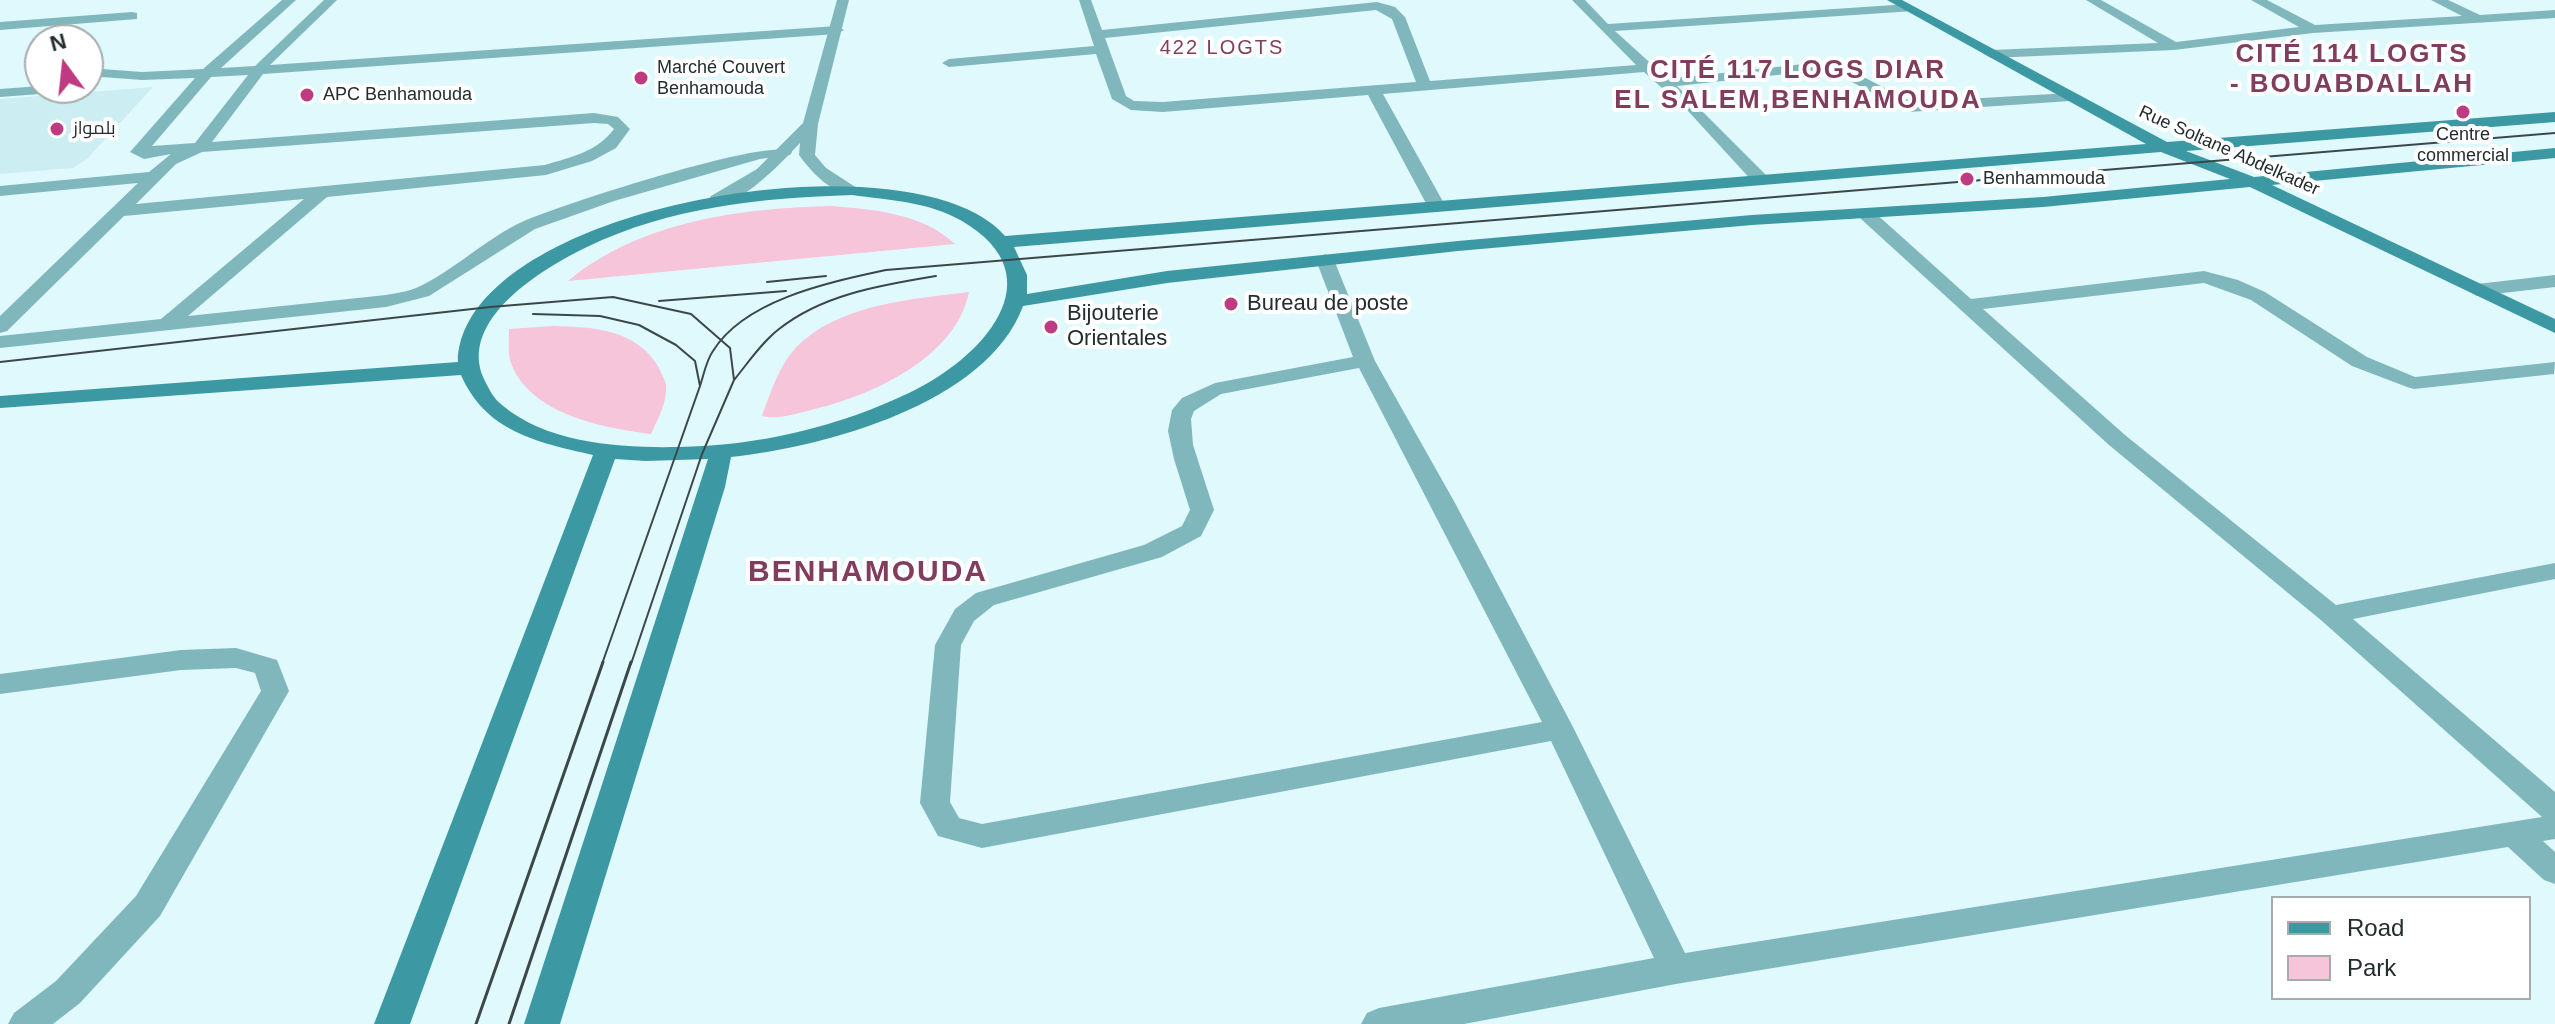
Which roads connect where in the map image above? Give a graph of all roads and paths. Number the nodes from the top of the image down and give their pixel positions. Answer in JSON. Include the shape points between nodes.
{"nodes":[{"id":1,"x":290,"y":0,"type":"edge"},
{"id":2,"x":331,"y":0,"type":"edge"},
{"id":3,"x":843,"y":0,"type":"edge"},
{"id":4,"x":1085,"y":0,"type":"edge"},
{"id":5,"x":1578,"y":0,"type":"edge"},
{"id":6,"x":1893,"y":0,"type":"edge"},
{"id":7,"x":2092,"y":0,"type":"edge"},
{"id":8,"x":2257,"y":0,"type":"edge"},
{"id":9,"x":2437,"y":0,"type":"edge"},
{"id":10,"x":1909,"y":8,"type":"junction"},
{"id":11,"x":2555,"y":14,"type":"edge"},
{"id":12,"x":132,"y":16,"type":"dead end"},
{"id":13,"x":2479,"y":19,"type":"junction"},
{"id":14,"x":0,"y":26,"type":"edge"},
{"id":15,"x":1604,"y":28,"type":"junction"},
{"id":16,"x":2313,"y":29,"type":"junction"},
{"id":17,"x":837,"y":30,"type":"junction"},
{"id":18,"x":1099,"y":42,"type":"junction"},
{"id":19,"x":2174,"y":46,"type":"junction"},
{"id":20,"x":1991,"y":54,"type":"junction"},
{"id":21,"x":949,"y":63,"type":"dead end"},
{"id":22,"x":1647,"y":68,"type":"junction"},
{"id":23,"x":261,"y":69,"type":"junction"},
{"id":24,"x":104,"y":73,"type":"edge"},
{"id":25,"x":207,"y":73,"type":"junction"},
{"id":26,"x":24,"y":76,"type":"edge"},
{"id":27,"x":142,"y":76,"type":"junction"},
{"id":28,"x":0,"y":77,"type":"edge"},
{"id":29,"x":104,"y":82,"type":"edge"},
{"id":30,"x":1667,"y":83,"type":"junction"},
{"id":31,"x":1424,"y":84,"type":"junction"},
{"id":32,"x":1372,"y":88,"type":"junction"},
{"id":33,"x":24,"y":91,"type":"edge"},
{"id":34,"x":0,"y":93,"type":"edge"},
{"id":35,"x":2070,"y":97,"type":"junction"},
{"id":36,"x":2555,"y":117,"type":"edge"},
{"id":37,"x":810,"y":124,"type":"junction"},
{"id":38,"x":200,"y":147,"type":"junction"},
{"id":39,"x":2167,"y":149,"type":"junction"},
{"id":40,"x":138,"y":152,"type":"junction"},
{"id":41,"x":784,"y":152,"type":"junction"},
{"id":42,"x":2555,"y":153,"type":"edge"},
{"id":43,"x":170,"y":161,"type":"junction"},
{"id":44,"x":152,"y":177,"type":"junction"},
{"id":45,"x":1760,"y":179,"type":"junction"},
{"id":46,"x":2252,"y":182,"type":"junction"},
{"id":47,"x":852,"y":190,"type":"junction"},
{"id":48,"x":0,"y":191,"type":"edge"},
{"id":49,"x":322,"y":192,"type":"junction"},
{"id":50,"x":717,"y":200,"type":"junction"},
{"id":51,"x":1437,"y":207,"type":"junction"},
{"id":52,"x":118,"y":211,"type":"junction"},
{"id":53,"x":1867,"y":215,"type":"junction"},
{"id":54,"x":1003,"y":242,"type":"junction"},
{"id":55,"x":1325,"y":260,"type":"junction"},
{"id":56,"x":2555,"y":281,"type":"edge"},
{"id":57,"x":2477,"y":290,"type":"junction"},
{"id":58,"x":1018,"y":301,"type":"junction"},
{"id":59,"x":1966,"y":305,"type":"junction"},
{"id":60,"x":167,"y":324,"type":"junction"},
{"id":61,"x":0,"y":327,"type":"edge"},
{"id":62,"x":2555,"y":327,"type":"edge"},
{"id":63,"x":0,"y":342,"type":"edge"},
{"id":64,"x":1365,"y":361,"type":"junction"},
{"id":65,"x":468,"y":368,"type":"junction"},
{"id":66,"x":2554,"y":368,"type":"edge"},
{"id":67,"x":0,"y":402,"type":"edge"},
{"id":68,"x":606,"y":451,"type":"junction"},
{"id":69,"x":721,"y":452,"type":"junction"},
{"id":70,"x":2555,"y":571,"type":"edge"},
{"id":71,"x":2331,"y":615,"type":"junction"},
{"id":72,"x":0,"y":684,"type":"edge"},
{"id":73,"x":1560,"y":729,"type":"junction"},
{"id":74,"x":2555,"y":810,"type":"edge"},
{"id":75,"x":2555,"y":827,"type":"edge"},
{"id":76,"x":2513,"y":833,"type":"junction"},
{"id":77,"x":2555,"y":871,"type":"edge"},
{"id":78,"x":1676,"y":969,"type":"junction"},
{"id":79,"x":26,"y":1024,"type":"edge"},
{"id":80,"x":392,"y":1024,"type":"edge"},
{"id":81,"x":542,"y":1024,"type":"edge"},
{"id":82,"x":1379,"y":1024,"type":"edge"}],
"edges":[{"from":1,"to":25,"type":"street"},
{"from":2,"to":23,"type":"street"},
{"from":3,"to":17,"type":"street"},
{"from":4,"to":18,"type":"street"},
{"from":5,"to":15,"type":"street"},
{"from":6,"to":10,"type":"main road","name":"Rue Soltane Abdelkader"},
{"from":7,"to":19,"type":"street"},
{"from":8,"to":16,"type":"street"},
{"from":9,"to":13,"type":"street"},
{"from":10,"to":15,"type":"street"},
{"from":10,"to":20,"type":"main road","name":"Rue Soltane Abdelkader"},
{"from":11,"to":13,"type":"street"},
{"from":12,"to":14,"type":"street"},
{"from":13,"to":16,"type":"street"},
{"from":15,"to":22,"type":"street"},
{"from":16,"to":19,"type":"street"},
{"from":17,"to":23,"type":"street"},
{"from":17,"to":37,"type":"street"},
{"from":18,"to":21,"type":"street"},
{"from":18,"to":31,"type":"street","via":[[1377,6],[1398,17]]},
{"from":18,"to":32,"type":"street","via":[[1119,99],[1131,105],[1163,107]]},
{"from":19,"to":20,"type":"street"},
{"from":20,"to":35,"type":"main road","name":"Rue Soltane Abdelkader"},
{"from":22,"to":30,"type":"street"},
{"from":22,"to":31,"type":"street"},
{"from":23,"to":25,"type":"street"},
{"from":23,"to":38,"type":"street"},
{"from":24,"to":27,"type":"street"},
{"from":25,"to":27,"type":"street"},
{"from":25,"to":40,"type":"street"},
{"from":26,"to":28,"type":"street"},
{"from":27,"to":29,"type":"street"},
{"from":30,"to":35,"type":"street","via":[[1829,67],[1909,107]]},
{"from":30,"to":45,"type":"street"},
{"from":31,"to":32,"type":"street"},
{"from":32,"to":51,"type":"street"},
{"from":33,"to":34,"type":"street"},
{"from":35,"to":39,"type":"main road","name":"Rue Soltane Abdelkader"},
{"from":36,"to":39,"type":"main road"},
{"from":37,"to":41,"type":"street"},
{"from":37,"to":47,"type":"street","via":[[807,155],[820,172]]},
{"from":38,"to":40,"type":"street"},
{"from":38,"to":43,"type":"street"},
{"from":38,"to":49,"type":"street","via":[[594,118],[613,120],[622,129],[610,145],[586,158],[546,170]]},
{"from":39,"to":45,"type":"main road"},
{"from":39,"to":46,"type":"main road","name":"Rue Soltane Abdelkader"},
{"from":40,"to":43,"type":"street"},
{"from":41,"to":50,"type":"street","via":[[763,173]]},
{"from":41,"to":60,"type":"street","via":[[759,154],[608,197],[529,225],[422,292],[386,301]]},
{"from":42,"to":46,"type":"main road"},
{"from":43,"to":44,"type":"street"},
{"from":44,"to":48,"type":"street"},
{"from":44,"to":52,"type":"street"},
{"from":45,"to":51,"type":"main road"},
{"from":46,"to":53,"type":"main road"},
{"from":46,"to":57,"type":"main road","name":"Rue Soltane Abdelkader"},
{"from":47,"to":50,"type":"main road"},
{"from":47,"to":54,"type":"main road","via":[[915,199],[967,216]]},
{"from":49,"to":52,"type":"street"},
{"from":49,"to":60,"type":"street"},
{"from":50,"to":65,"type":"main road","via":[[610,230],[521,278],[483,317],[470,342]]},
{"from":51,"to":54,"type":"main road"},
{"from":52,"to":61,"type":"street"},
{"from":53,"to":55,"type":"main road"},
{"from":53,"to":59,"type":"street"},
{"from":54,"to":58,"type":"main road","via":[[1017,265]]},
{"from":55,"to":58,"type":"main road","via":[[1126,282]]},
{"from":55,"to":64,"type":"street"},
{"from":56,"to":57,"type":"street"},
{"from":57,"to":62,"type":"main road","name":"Rue Soltane Abdelkader"},
{"from":58,"to":69,"type":"main road","via":[[997,339],[954,376],[890,410],[810,436]]},
{"from":59,"to":66,"type":"street","via":[[2204,277],[2235,285],[2401,380],[2414,383]]},
{"from":59,"to":71,"type":"street","via":[[2117,440]]},
{"from":60,"to":63,"type":"street"},
{"from":64,"to":73,"type":"street"},
{"from":64,"to":73,"type":"street","via":[[1215,389],[1196,398],[1182,411],[1178,432],[1202,510],[1192,531],[1153,551],[985,599],[964,615],[948,645],[935,803],[949,827],[982,836]]},
{"from":65,"to":67,"type":"main road"},
{"from":65,"to":68,"type":"main road","via":[[487,405],[535,434]]},
{"from":68,"to":69,"type":"main road"},
{"from":68,"to":80,"type":"main road"},
{"from":69,"to":81,"type":"main road"},
{"from":70,"to":71,"type":"street"},
{"from":71,"to":74,"type":"street"},
{"from":72,"to":79,"type":"street","via":[[181,660],[236,658],[267,667],[275,691],[148,906],[68,992]]},
{"from":73,"to":78,"type":"street"},
{"from":75,"to":76,"type":"street"},
{"from":76,"to":77,"type":"street"},
{"from":76,"to":78,"type":"street"},
{"from":78,"to":82,"type":"street"}]}
